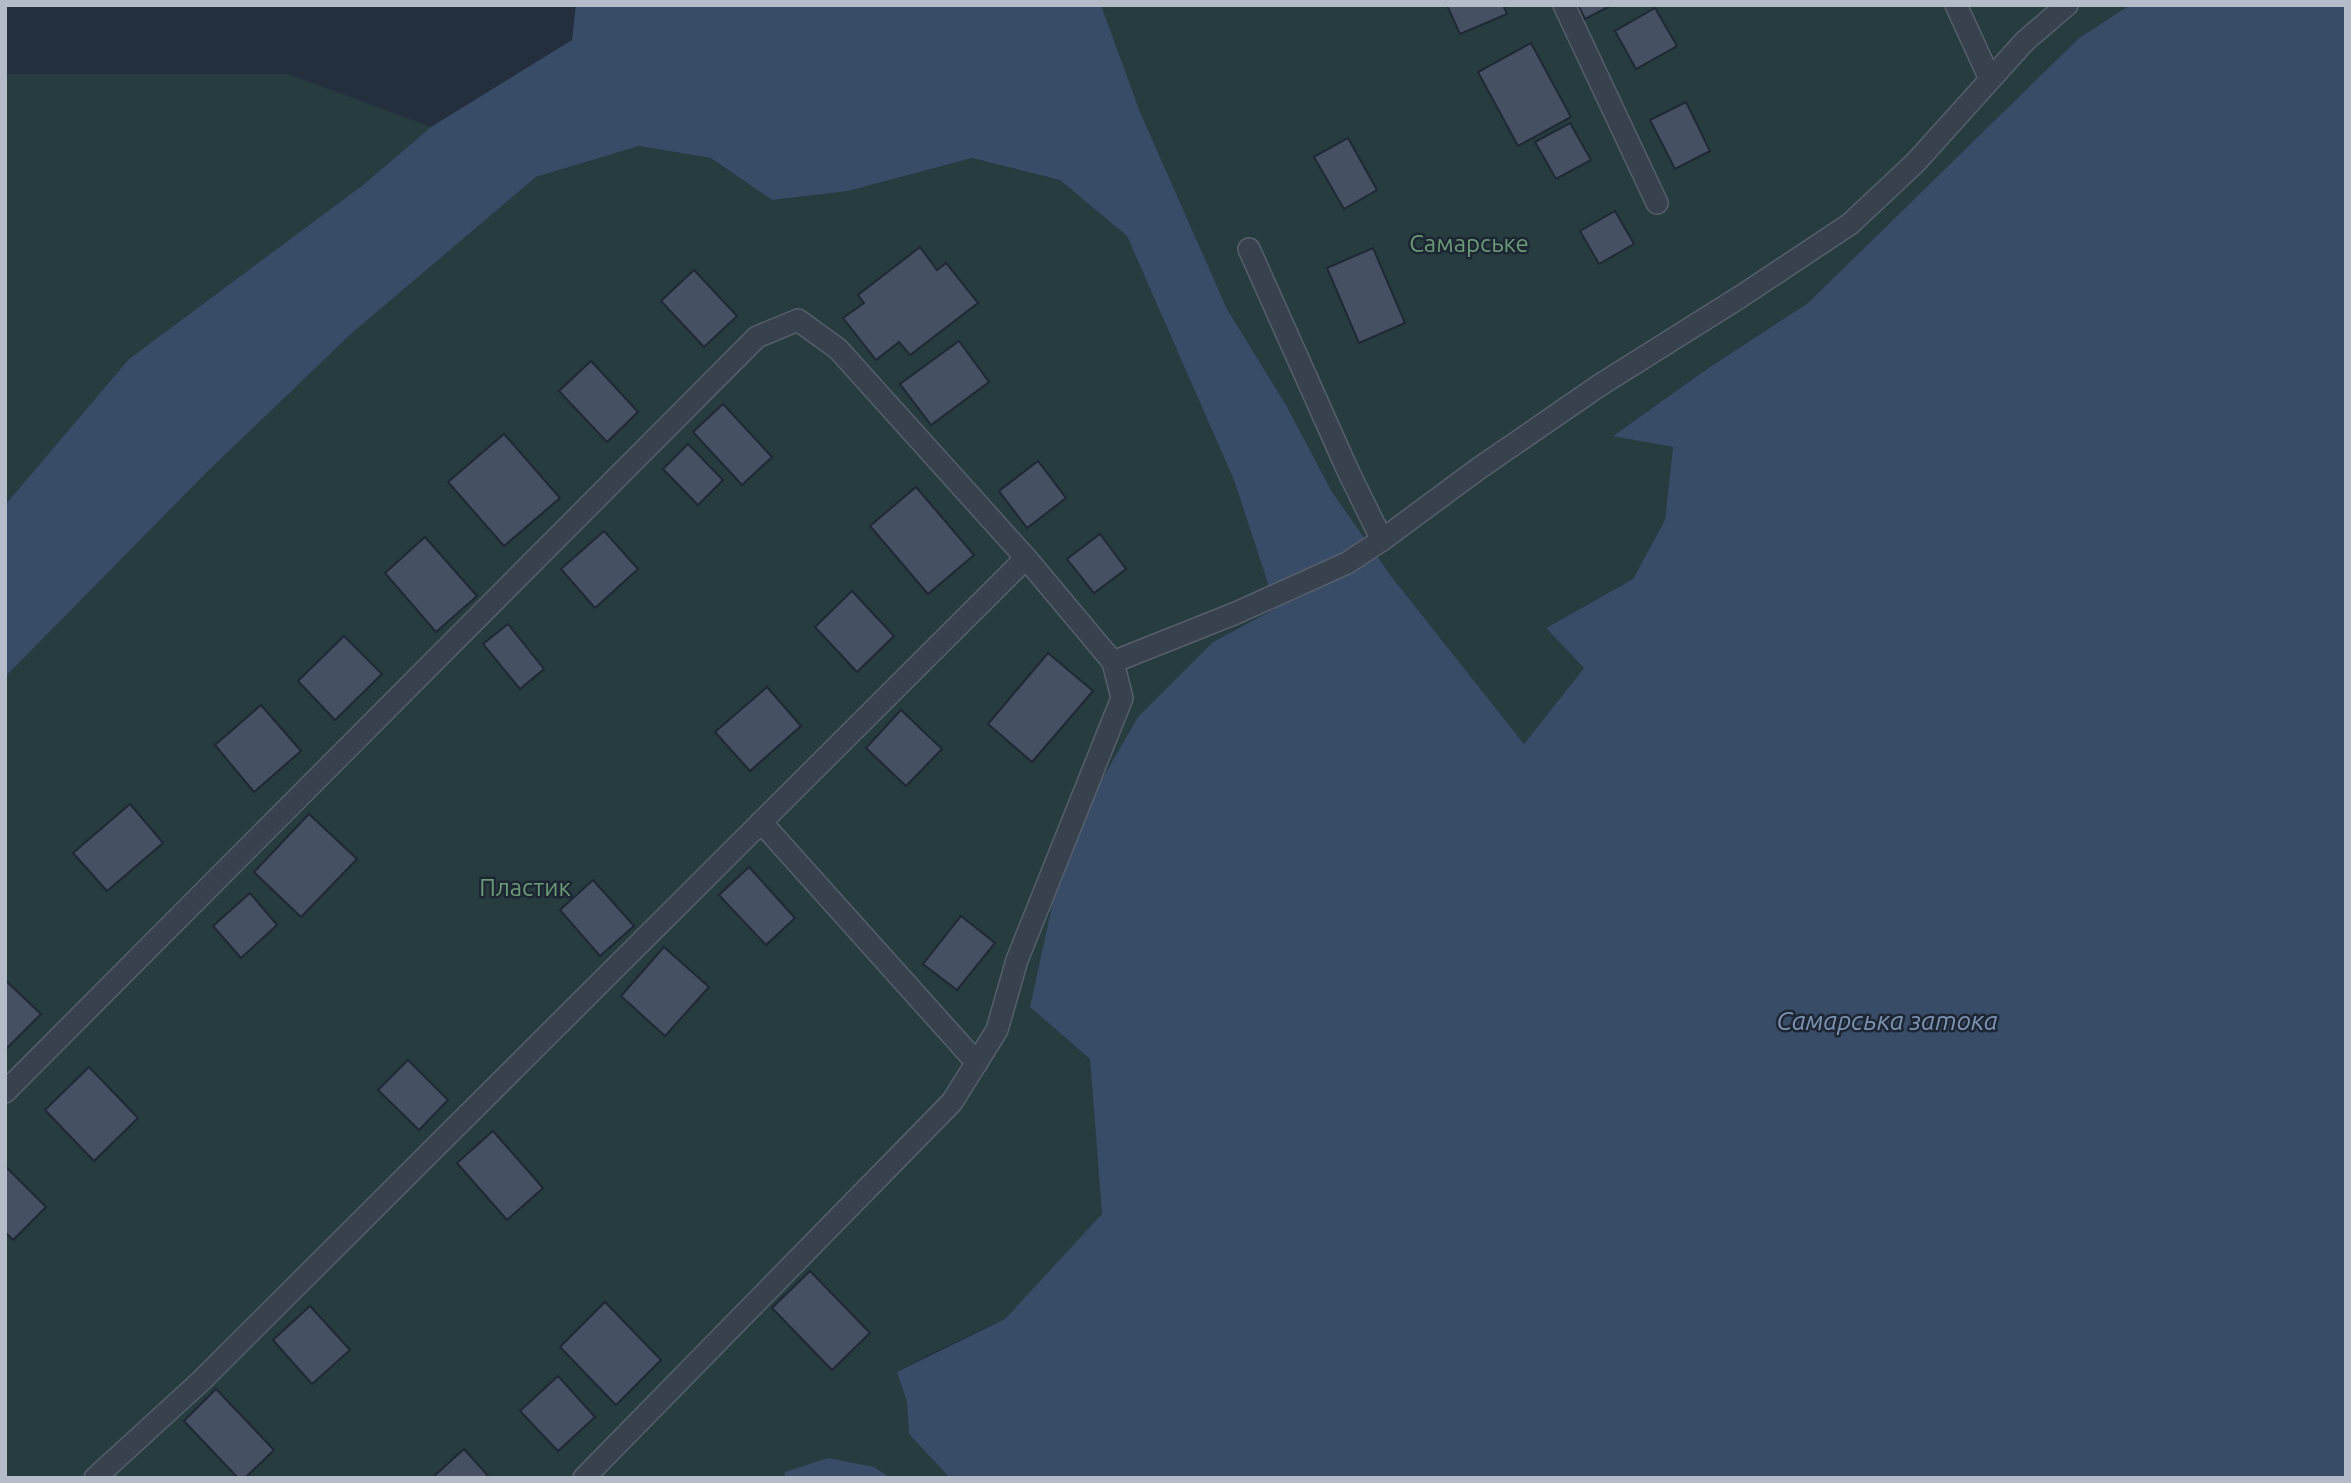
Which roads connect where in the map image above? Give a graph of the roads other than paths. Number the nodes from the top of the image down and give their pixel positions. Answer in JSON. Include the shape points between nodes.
{"nodes":[{"id":1,"x":1564,"y":5,"type":"edge"},
{"id":2,"x":1956,"y":5,"type":"edge"},
{"id":3,"x":2067,"y":5,"type":"edge"},
{"id":4,"x":1990,"y":79,"type":"junction"},
{"id":5,"x":1657,"y":203,"type":"dead end"},
{"id":6,"x":1249,"y":249,"type":"dead end"},
{"id":7,"x":1382,"y":540,"type":"junction"},
{"id":8,"x":1026,"y":558,"type":"junction"},
{"id":9,"x":1113,"y":662,"type":"junction"},
{"id":10,"x":761,"y":822,"type":"junction"},
{"id":11,"x":977,"y":1063,"type":"junction"},
{"id":12,"x":5,"y":1092,"type":"edge"},
{"id":13,"x":94,"y":1478,"type":"edge"},
{"id":14,"x":583,"y":1478,"type":"edge"}],
"edges":[{"from":1,"to":5,"type":"lane"},
{"from":2,"to":4,"type":"lane"},
{"from":3,"to":4,"type":"lane"},
{"from":4,"to":7,"type":"lane","via":[[1916,162],[1850,224],[1600,385]]},
{"from":6,"to":7,"type":"lane"},
{"from":7,"to":9,"type":"lane","via":[[1347,563]]},
{"from":8,"to":9,"type":"lane"},
{"from":8,"to":10,"type":"lane"},
{"from":8,"to":12,"type":"lane","via":[[838,349],[797,320],[757,337]]},
{"from":9,"to":11,"type":"lane","via":[[1122,698],[1017,960],[997,1030]]},
{"from":10,"to":11,"type":"lane"},
{"from":10,"to":13,"type":"lane","via":[[211,1371]]},
{"from":11,"to":14,"type":"lane","via":[[951,1102]]}]}
